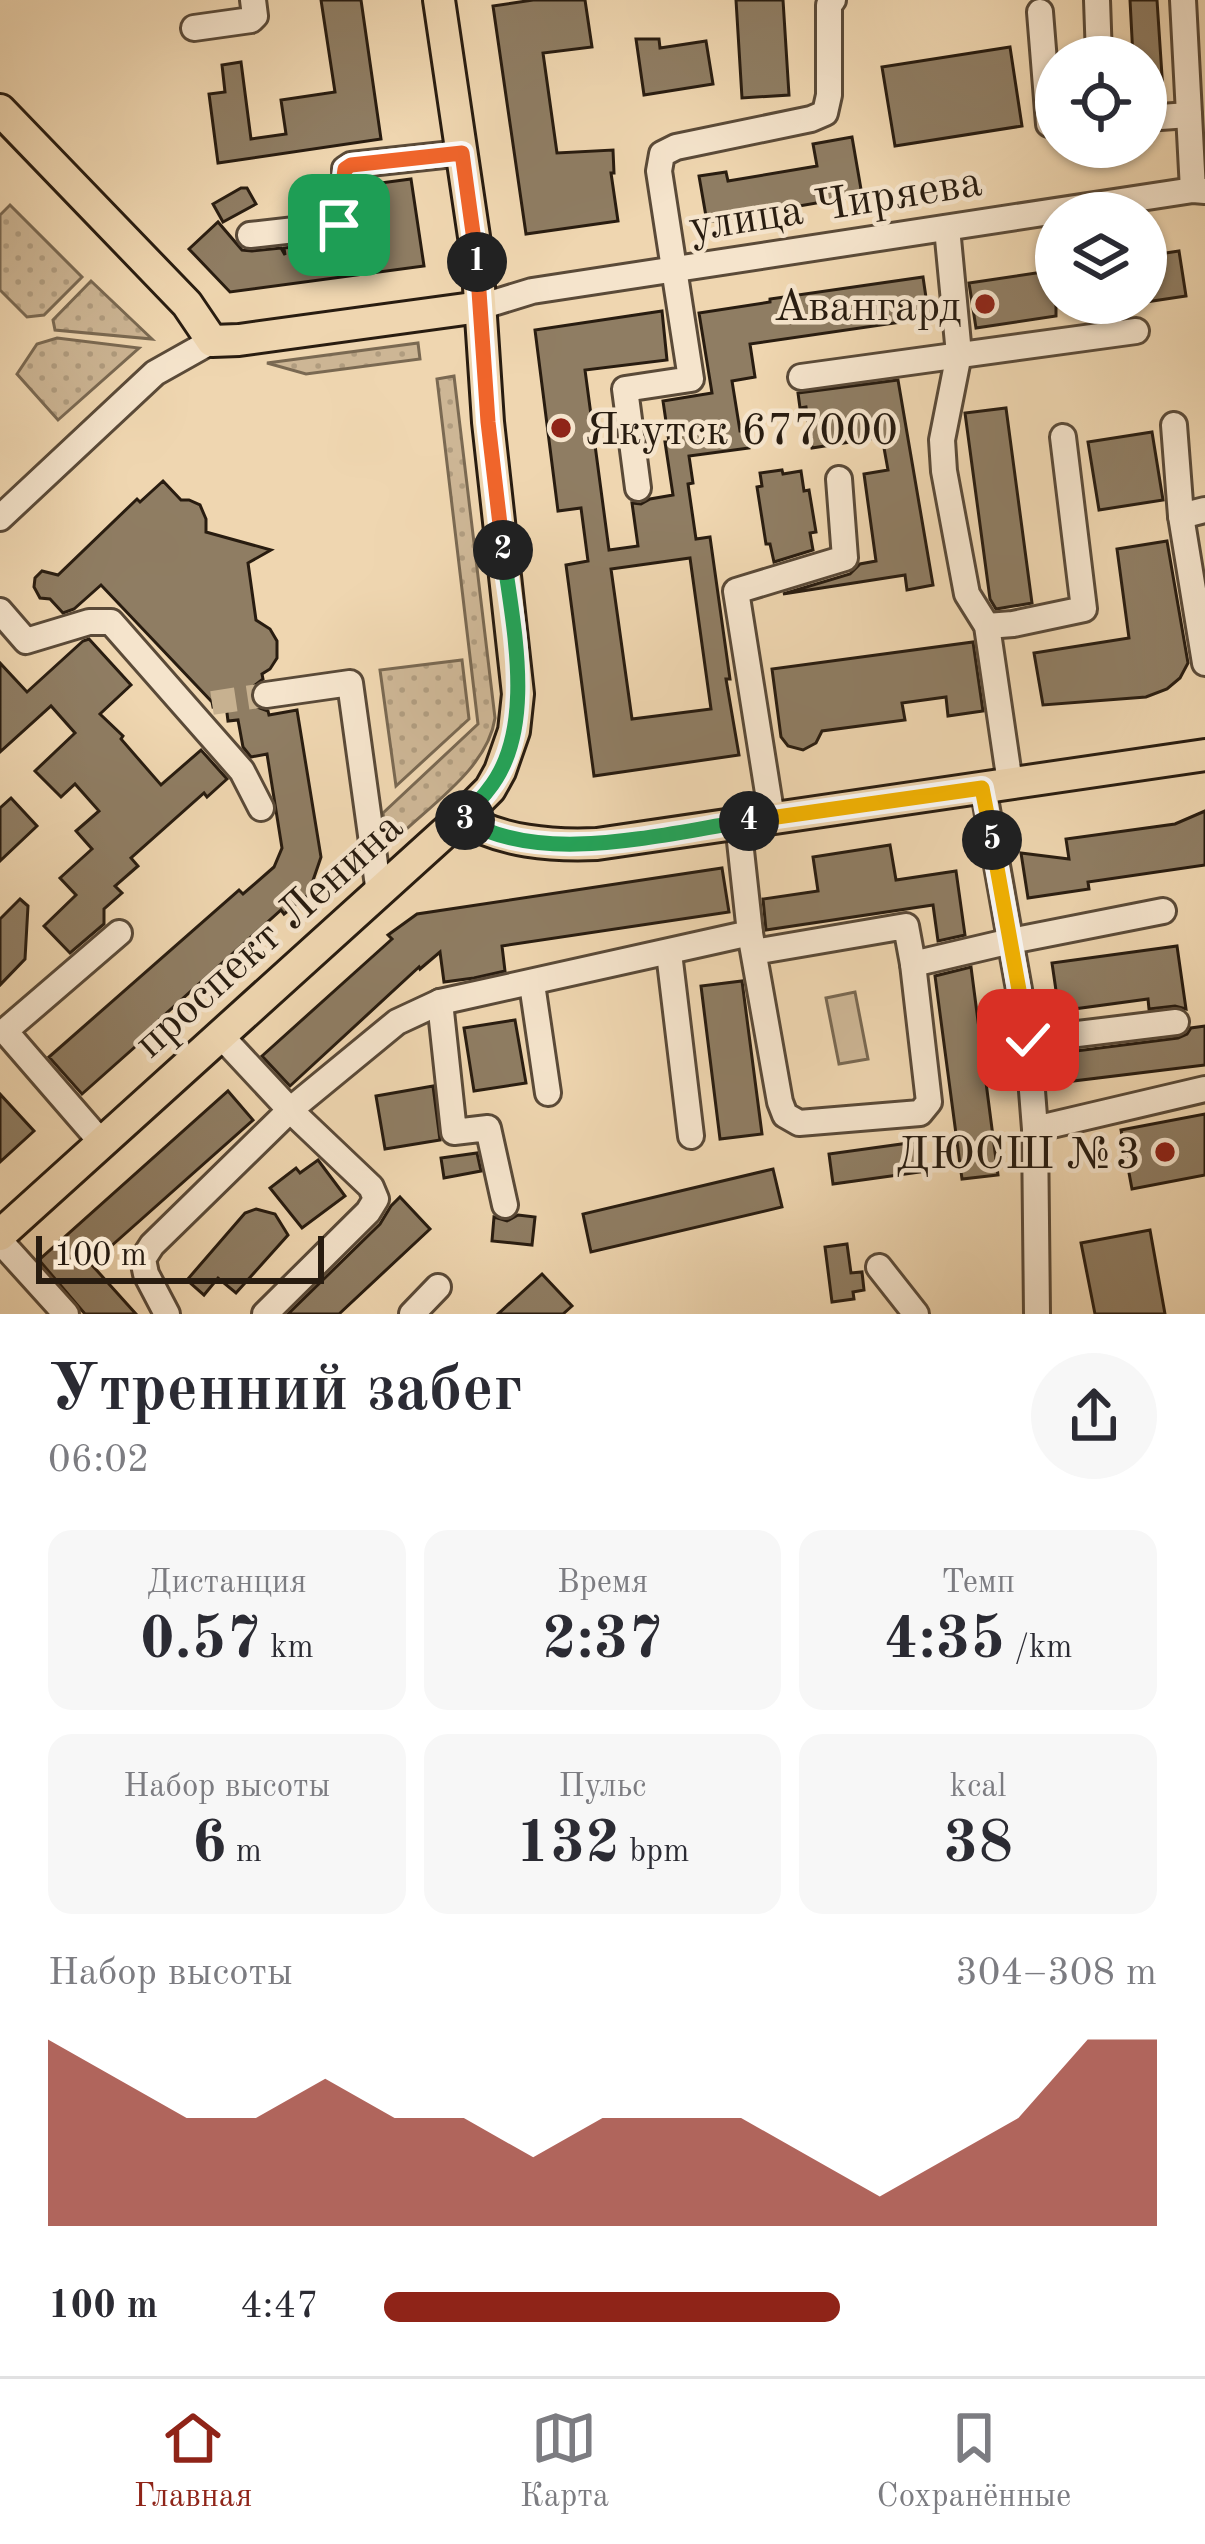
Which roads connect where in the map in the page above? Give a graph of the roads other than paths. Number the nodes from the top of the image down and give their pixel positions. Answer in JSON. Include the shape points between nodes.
{"nodes":[{"id":1,"x":254,"y":0,"type":"edge"},
{"id":2,"x":440,"y":0,"type":"edge"},
{"id":3,"x":833,"y":0,"type":"edge"},
{"id":4,"x":1097,"y":0,"type":"edge"},
{"id":5,"x":1183,"y":0,"type":"edge"},
{"id":6,"x":1040,"y":12,"type":"dead end"},
{"id":7,"x":194,"y":28,"type":"dead end"},
{"id":8,"x":1042,"y":36,"type":"edge"},
{"id":9,"x":1098,"y":36,"type":"edge"},
{"id":10,"x":0,"y":110,"type":"edge"},
{"id":11,"x":1189,"y":115,"type":"junction"},
{"id":12,"x":1167,"y":117,"type":"edge"},
{"id":13,"x":462,"y":153,"type":"junction"},
{"id":14,"x":1199,"y":190,"type":"edge"},
{"id":15,"x":946,"y":228,"type":"junction"},
{"id":16,"x":250,"y":235,"type":"dead end"},
{"id":17,"x":676,"y":269,"type":"junction"},
{"id":18,"x":480,"y":307,"type":"junction"},
{"id":19,"x":1136,"y":331,"type":"dead end"},
{"id":20,"x":212,"y":341,"type":"junction"},
{"id":21,"x":959,"y":354,"type":"junction"},
{"id":22,"x":801,"y":377,"type":"dead end"},
{"id":23,"x":1174,"y":425,"type":"dead end"},
{"id":24,"x":1063,"y":437,"type":"dead end"},
{"id":25,"x":839,"y":478,"type":"dead end"},
{"id":26,"x":638,"y":488,"type":"dead end"},
{"id":27,"x":1193,"y":513,"type":"edge"},
{"id":28,"x":0,"y":518,"type":"edge"},
{"id":29,"x":0,"y":610,"type":"edge"},
{"id":30,"x":987,"y":626,"type":"junction"},
{"id":31,"x":1205,"y":662,"type":"edge"},
{"id":32,"x":266,"y":695,"type":"tunnel mouth"},
{"id":33,"x":1205,"y":755,"type":"edge"},
{"id":34,"x":996,"y":785,"type":"junction"},
{"id":35,"x":261,"y":808,"type":"dead end"},
{"id":36,"x":462,"y":818,"type":"junction"},
{"id":37,"x":772,"y":818,"type":"junction"},
{"id":38,"x":738,"y":823,"type":"junction"},
{"id":39,"x":380,"y":893,"type":"junction"},
{"id":40,"x":1163,"y":911,"type":"dead end"},
{"id":41,"x":119,"y":932,"type":"dead end"},
{"id":42,"x":1011,"y":941,"type":"junction"},
{"id":43,"x":752,"y":943,"type":"junction"},
{"id":44,"x":669,"y":953,"type":"junction"},
{"id":45,"x":913,"y":964,"type":"junction"},
{"id":46,"x":532,"y":984,"type":"junction"},
{"id":47,"x":440,"y":1003,"type":"junction"},
{"id":48,"x":1176,"y":1022,"type":"dead end"},
{"id":49,"x":3,"y":1029,"type":"edge"},
{"id":50,"x":221,"y":1036,"type":"junction"},
{"id":51,"x":1028,"y":1040,"type":"junction"},
{"id":52,"x":1205,"y":1089,"type":"edge"},
{"id":53,"x":548,"y":1093,"type":"dead end"},
{"id":54,"x":290,"y":1109,"type":"junction"},
{"id":55,"x":1034,"y":1129,"type":"junction"},
{"id":56,"x":691,"y":1136,"type":"dead end"},
{"id":57,"x":102,"y":1143,"type":"junction"},
{"id":58,"x":506,"y":1204,"type":"dead end"},
{"id":59,"x":0,"y":1238,"type":"edge"},
{"id":60,"x":879,"y":1267,"type":"dead end"},
{"id":61,"x":438,"y":1286,"type":"dead end"},
{"id":62,"x":66,"y":1314,"type":"edge"},
{"id":63,"x":167,"y":1314,"type":"edge"},
{"id":64,"x":265,"y":1314,"type":"edge"},
{"id":65,"x":412,"y":1314,"type":"edge"},
{"id":66,"x":916,"y":1314,"type":"edge"},
{"id":67,"x":1037,"y":1314,"type":"edge"}],
"edges":[{"from":1,"to":7,"type":"street","via":[[251,20]]},
{"from":2,"to":13,"type":"main road"},
{"from":3,"to":17,"type":"street","via":[[825,113],[662,154]]},
{"from":4,"to":9,"type":"street"},
{"from":5,"to":11,"type":"street"},
{"from":6,"to":8,"type":"street"},
{"from":10,"to":20,"type":"main road","via":[[187,304]]},
{"from":11,"to":12,"type":"street"},
{"from":11,"to":14,"type":"street"},
{"from":13,"to":16,"type":"street","via":[[351,165],[344,176],[346,222]]},
{"from":13,"to":18,"type":"main road"},
{"from":14,"to":15,"type":"street","name":"улица Чиряева"},
{"from":15,"to":17,"type":"street","name":"улица Чиряева"},
{"from":15,"to":21,"type":"street"},
{"from":17,"to":18,"type":"street","name":"улица Чиряева"},
{"from":17,"to":26,"type":"street","via":[[691,379],[625,389]]},
{"from":18,"to":20,"type":"main road"},
{"from":18,"to":36,"type":"main road","via":[[518,694],[500,771]]},
{"from":19,"to":21,"type":"street"},
{"from":20,"to":28,"type":"street","via":[[155,373]]},
{"from":21,"to":22,"type":"street"},
{"from":21,"to":30,"type":"street","via":[[942,440],[944,472],[968,594]]},
{"from":23,"to":27,"type":"street"},
{"from":24,"to":30,"type":"street","via":[[1084,609]]},
{"from":25,"to":37,"type":"street","via":[[845,558],[736,591]]},
{"from":27,"to":31,"type":"street"},
{"from":29,"to":35,"type":"street","via":[[26,641],[112,622],[199,705]]},
{"from":30,"to":34,"type":"street"},
{"from":32,"to":39,"type":"street","via":[[350,682]]},
{"from":33,"to":34,"type":"main road","name":"проспект Ленина"},
{"from":34,"to":37,"type":"main road","name":"проспект Ленина"},
{"from":34,"to":42,"type":"street"},
{"from":36,"to":38,"type":"main road","name":"проспект Ленина","via":[[500,834],[584,844]]},
{"from":36,"to":39,"type":"main road","name":"проспект Ленина"},
{"from":37,"to":38,"type":"main road","name":"проспект Ленина"},
{"from":38,"to":43,"type":"street"},
{"from":39,"to":50,"type":"main road","name":"проспект Ленина"},
{"from":40,"to":42,"type":"street"},
{"from":41,"to":49,"type":"street"},
{"from":42,"to":45,"type":"street"},
{"from":42,"to":51,"type":"street"},
{"from":43,"to":44,"type":"street"},
{"from":43,"to":45,"type":"street","via":[[906,926]]},
{"from":43,"to":45,"type":"street","via":[[779,1102],[799,1123],[906,1116],[929,1102]]},
{"from":44,"to":46,"type":"street"},
{"from":44,"to":56,"type":"street"},
{"from":46,"to":47,"type":"street"},
{"from":46,"to":53,"type":"street"},
{"from":47,"to":54,"type":"street","via":[[397,1022]]},
{"from":47,"to":58,"type":"street","via":[[454,1132],[488,1128]]},
{"from":48,"to":51,"type":"street"},
{"from":49,"to":57,"type":"street"},
{"from":50,"to":54,"type":"street"},
{"from":50,"to":57,"type":"main road","name":"проспект Ленина"},
{"from":51,"to":55,"type":"street"},
{"from":52,"to":55,"type":"street"},
{"from":54,"to":63,"type":"street","via":[[142,1259]]},
{"from":54,"to":64,"type":"street","via":[[376,1199]]},
{"from":55,"to":67,"type":"street"},
{"from":57,"to":59,"type":"main road","name":"проспект Ленина"},
{"from":59,"to":62,"type":"street"},
{"from":60,"to":66,"type":"street"},
{"from":61,"to":65,"type":"street"}]}
